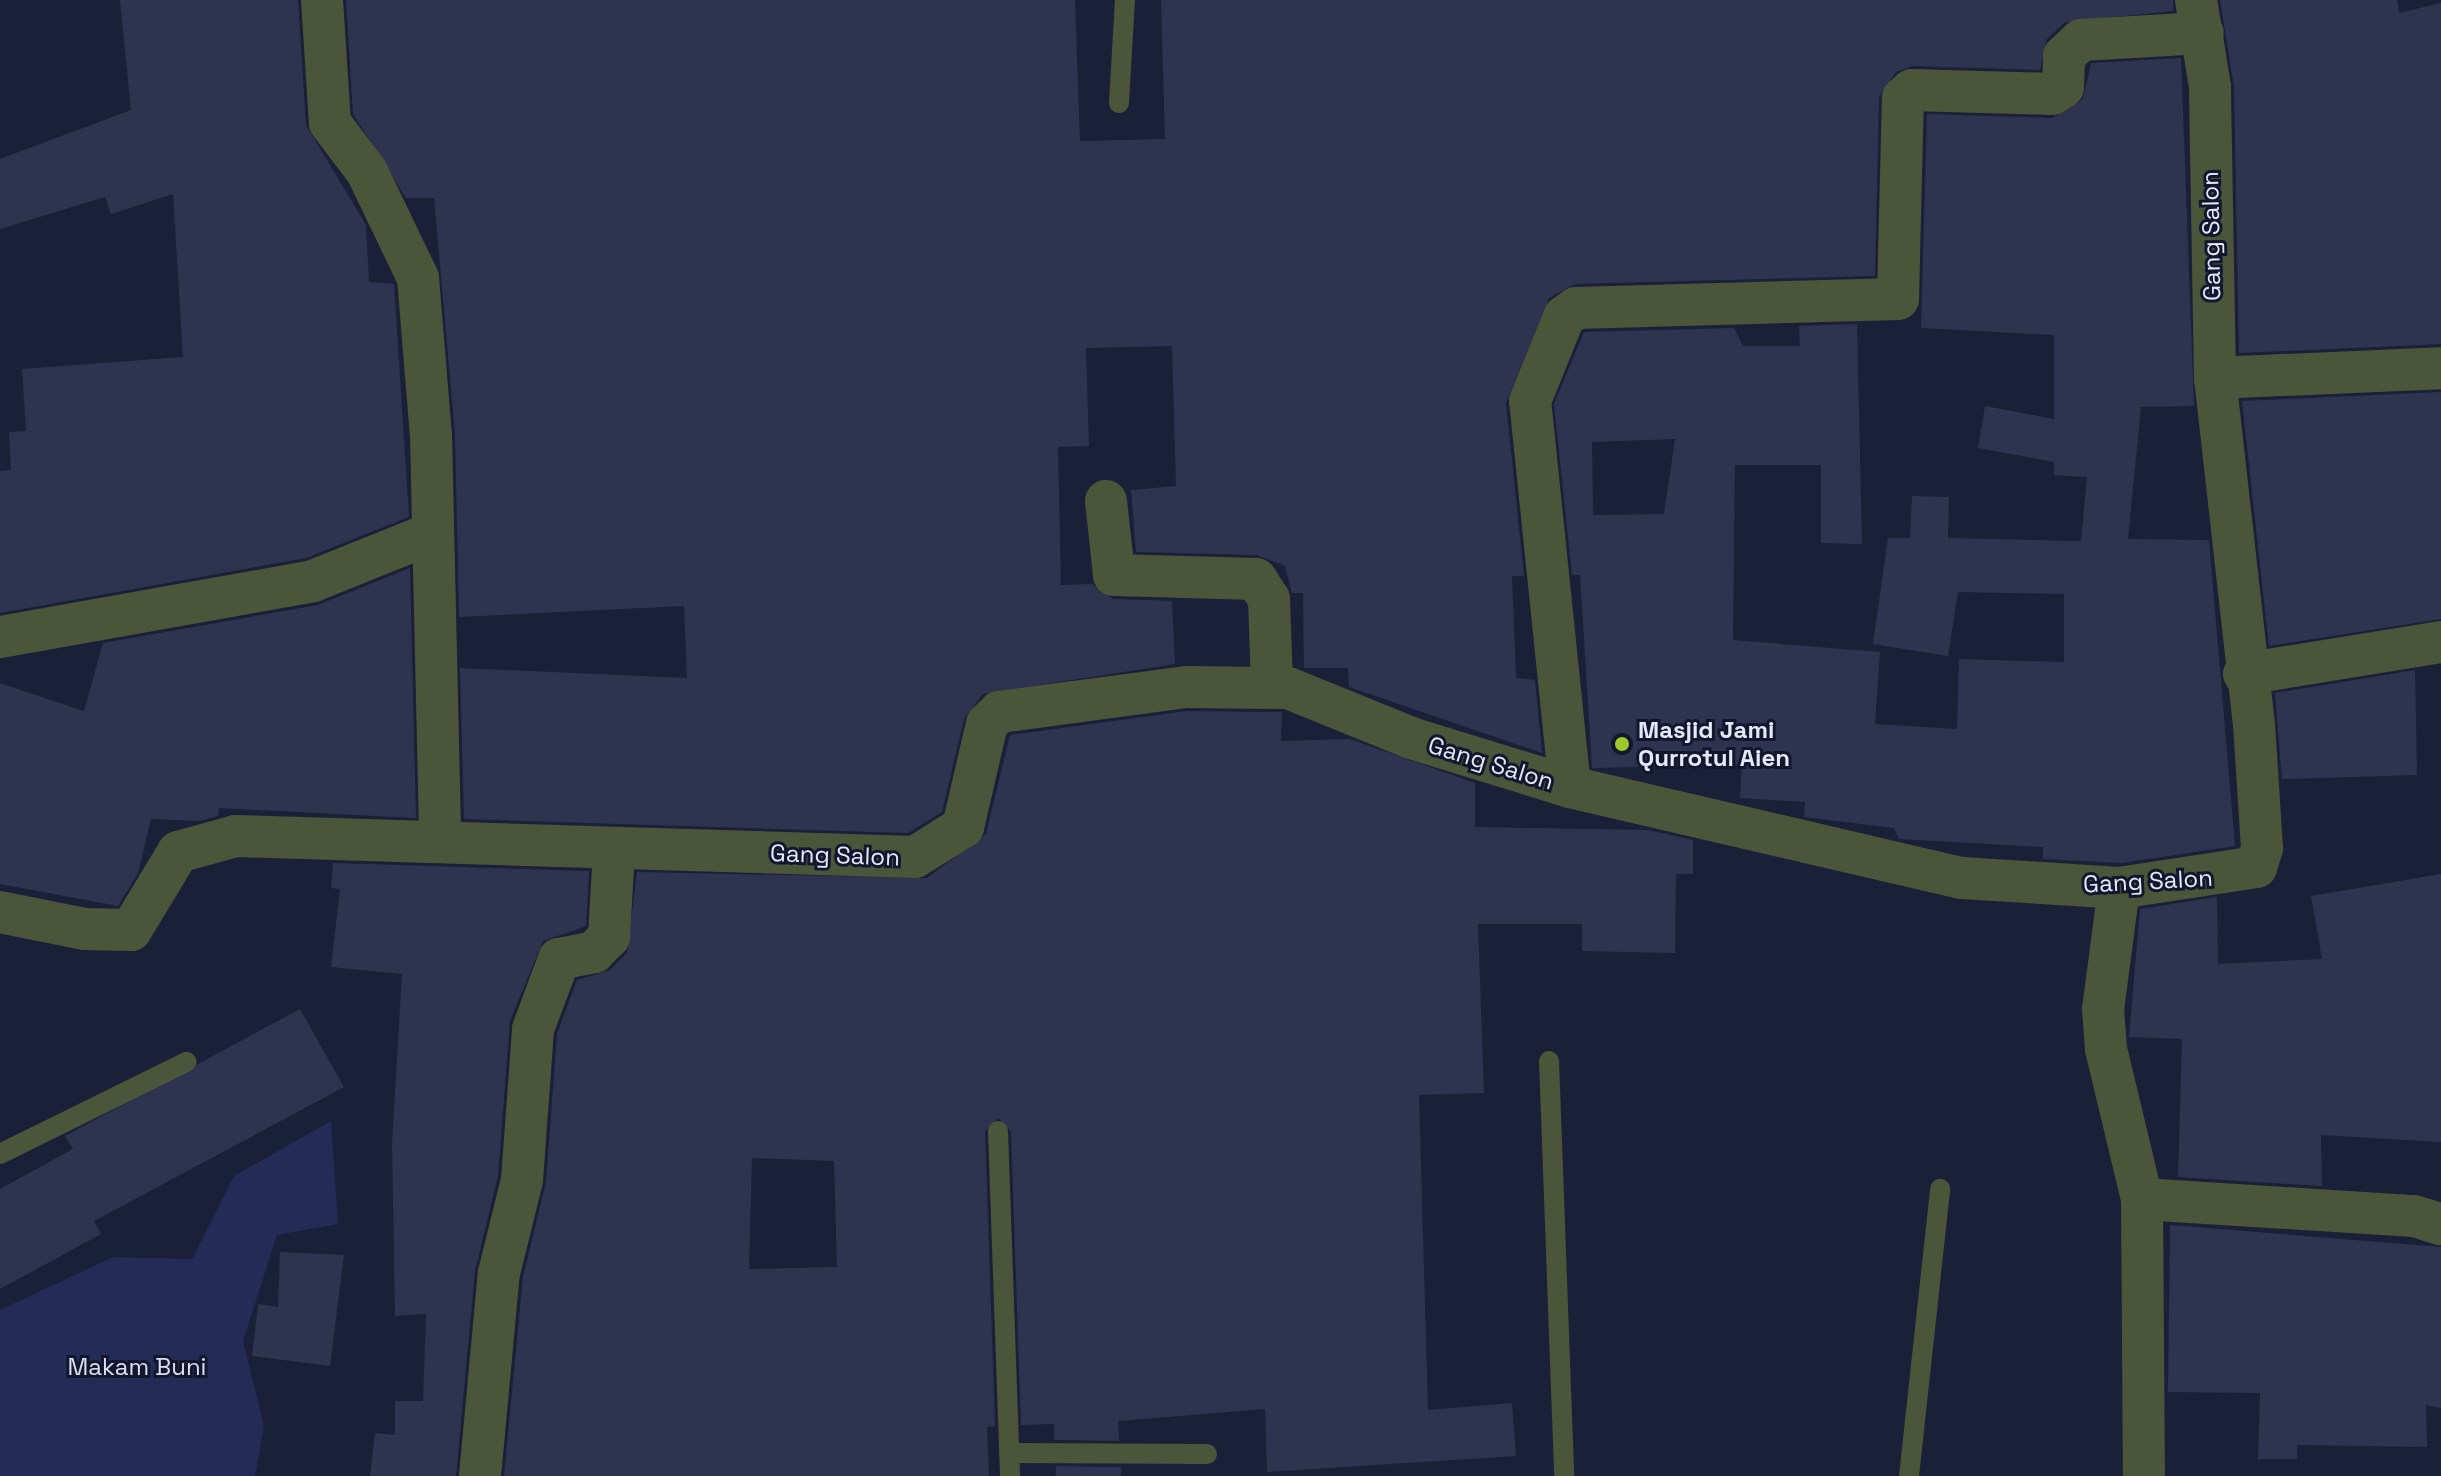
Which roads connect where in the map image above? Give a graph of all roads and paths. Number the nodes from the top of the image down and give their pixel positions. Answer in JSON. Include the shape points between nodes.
{"nodes":[{"id":1,"x":322,"y":0,"type":"edge"},
{"id":2,"x":1125,"y":0,"type":"edge"},
{"id":3,"x":2200,"y":16,"type":"edge"},
{"id":4,"x":1119,"y":103,"type":"dead end"},
{"id":5,"x":2441,"y":368,"type":"edge"},
{"id":6,"x":2215,"y":378,"type":"junction"},
{"id":7,"x":1106,"y":501,"type":"dead end"},
{"id":8,"x":430,"y":534,"type":"junction"},
{"id":9,"x":0,"y":637,"type":"edge"},
{"id":10,"x":2441,"y":642,"type":"edge"},
{"id":11,"x":2244,"y":674,"type":"junction"},
{"id":12,"x":1272,"y":687,"type":"junction"},
{"id":13,"x":1570,"y":787,"type":"junction"},
{"id":14,"x":440,"y":837,"type":"junction"},
{"id":15,"x":614,"y":849,"type":"junction"},
{"id":16,"x":2119,"y":888,"type":"junction"},
{"id":17,"x":0,"y":912,"type":"edge"},
{"id":18,"x":1549,"y":1061,"type":"dead end"},
{"id":19,"x":186,"y":1062,"type":"dead end"},
{"id":20,"x":998,"y":1131,"type":"dead end"},
{"id":21,"x":0,"y":1154,"type":"edge"},
{"id":22,"x":1940,"y":1189,"type":"dead end"},
{"id":23,"x":2142,"y":1199,"type":"junction"},
{"id":24,"x":2441,"y":1224,"type":"edge"},
{"id":25,"x":1009,"y":1453,"type":"junction"},
{"id":26,"x":1207,"y":1454,"type":"dead end"},
{"id":27,"x":480,"y":1476,"type":"edge"},
{"id":28,"x":1010,"y":1476,"type":"edge"},
{"id":29,"x":1564,"y":1476,"type":"edge"},
{"id":30,"x":1909,"y":1476,"type":"edge"},
{"id":31,"x":2144,"y":1476,"type":"edge"}],
"edges":[{"from":1,"to":8,"type":"street","via":[[330,123],[367,172],[418,278]]},
{"from":2,"to":4,"type":"lane"},
{"from":3,"to":6,"type":"street","name":"Gang Salon"},
{"from":3,"to":13,"type":"street","via":[[2081,40],[2064,56],[2063,87],[2052,94],[1912,90],[1903,98],[1898,299],[1576,308],[1564,317],[1530,401]]},
{"from":5,"to":6,"type":"street"},
{"from":6,"to":11,"type":"street","name":"Gang Salon"},
{"from":7,"to":12,"type":"street","via":[[1114,575],[1256,579],[1269,599]]},
{"from":8,"to":9,"type":"street","via":[[313,581]]},
{"from":8,"to":14,"type":"street"},
{"from":10,"to":11,"type":"street"},
{"from":11,"to":16,"type":"street","name":"Gang Salon","via":[[2262,848],[2256,867]]},
{"from":12,"to":13,"type":"street","name":"Gang Salon"},
{"from":12,"to":15,"type":"street","name":"Gang Salon","via":[[1186,687],[999,712],[987,724],[963,827],[915,857]]},
{"from":13,"to":16,"type":"street","name":"Gang Salon","via":[[1962,878]]},
{"from":14,"to":15,"type":"street","name":"Gang Salon"},
{"from":14,"to":17,"type":"street","name":"Gang Salon","via":[[264,834],[188,846],[131,930],[85,929]]},
{"from":15,"to":27,"type":"street","via":[[609,937],[594,952],[559,959],[533,1029],[522,1180],[499,1273]]},
{"from":16,"to":23,"type":"street","via":[[2106,1049]]},
{"from":18,"to":29,"type":"lane"},
{"from":19,"to":21,"type":"lane"},
{"from":20,"to":25,"type":"lane"},
{"from":22,"to":30,"type":"lane"},
{"from":23,"to":24,"type":"street","via":[[2414,1216]]},
{"from":23,"to":31,"type":"street"},
{"from":25,"to":26,"type":"lane"},
{"from":25,"to":28,"type":"lane"}]}
